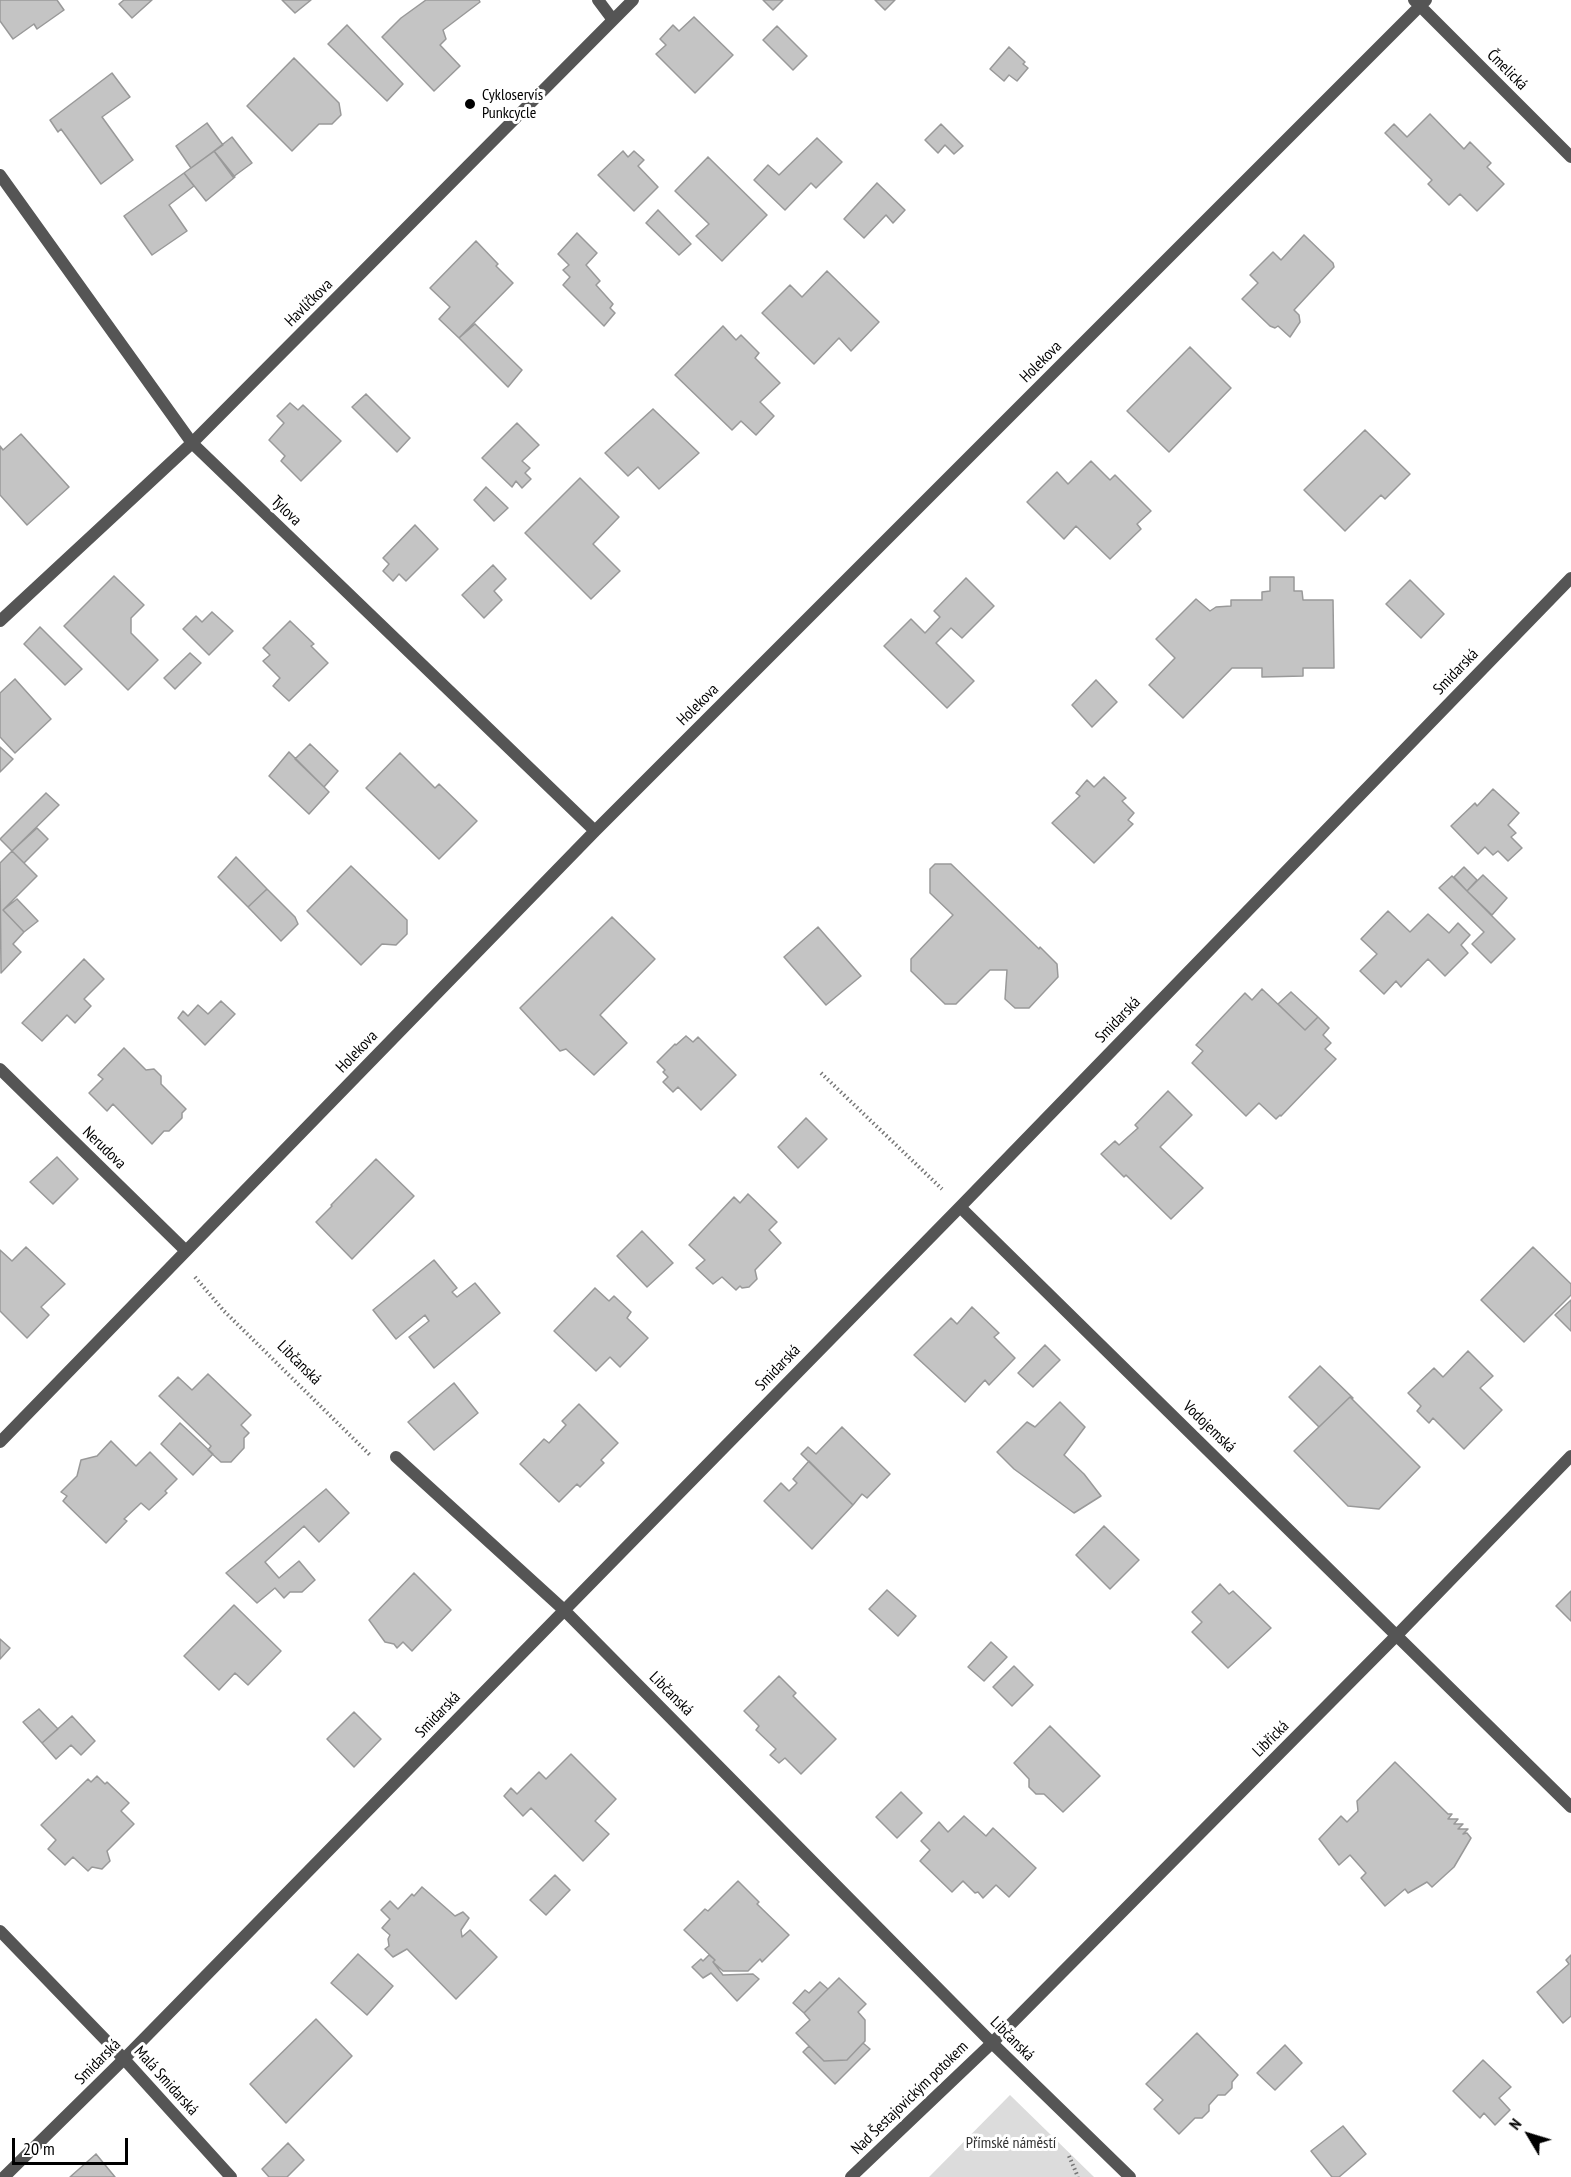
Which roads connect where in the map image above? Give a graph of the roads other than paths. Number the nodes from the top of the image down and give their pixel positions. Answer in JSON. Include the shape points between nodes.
{"nodes":[{"id":1,"x":598,"y":0,"type":"edge"},
{"id":2,"x":633,"y":0,"type":"edge"},
{"id":3,"x":1420,"y":2,"type":"edge"},
{"id":4,"x":613,"y":20,"type":"junction"},
{"id":5,"x":1571,"y":157,"type":"edge"},
{"id":6,"x":0,"y":175,"type":"edge"},
{"id":7,"x":192,"y":443,"type":"junction"},
{"id":8,"x":1571,"y":578,"type":"edge"},
{"id":9,"x":0,"y":621,"type":"edge"},
{"id":10,"x":595,"y":831,"type":"junction"},
{"id":11,"x":0,"y":1069,"type":"edge"},
{"id":12,"x":960,"y":1207,"type":"junction"},
{"id":13,"x":186,"y":1251,"type":"junction"},
{"id":14,"x":0,"y":1442,"type":"edge"},
{"id":15,"x":1571,"y":1456,"type":"edge"},
{"id":16,"x":396,"y":1457,"type":"road end"},
{"id":17,"x":564,"y":1610,"type":"junction"},
{"id":18,"x":1397,"y":1635,"type":"junction"},
{"id":19,"x":1571,"y":1807,"type":"edge"},
{"id":20,"x":0,"y":1931,"type":"edge"},
{"id":21,"x":992,"y":2043,"type":"junction"},
{"id":22,"x":124,"y":2059,"type":"junction"},
{"id":23,"x":4,"y":2177,"type":"edge"},
{"id":24,"x":231,"y":2177,"type":"edge"},
{"id":25,"x":851,"y":2177,"type":"edge"},
{"id":26,"x":1130,"y":2177,"type":"edge"}],
"edges":[{"from":1,"to":4,"type":"street"},
{"from":2,"to":4,"type":"street","name":"Havlíčkova"},
{"from":3,"to":5,"type":"street","name":"Čmelická"},
{"from":3,"to":10,"type":"street","name":"Holekova"},
{"from":4,"to":7,"type":"street","name":"Havlíčkova"},
{"from":6,"to":7,"type":"street","name":"Tylova"},
{"from":7,"to":9,"type":"street","name":"Havlíčkova"},
{"from":7,"to":10,"type":"street","name":"Tylova"},
{"from":8,"to":12,"type":"street","name":"Smidarská"},
{"from":10,"to":13,"type":"street","name":"Holekova"},
{"from":11,"to":13,"type":"street","name":"Nerudova"},
{"from":12,"to":17,"type":"street","name":"Smidarská"},
{"from":12,"to":18,"type":"street","name":"Vodojemská"},
{"from":13,"to":14,"type":"street","name":"Holekova"},
{"from":15,"to":18,"type":"street","name":"Libřická"},
{"from":16,"to":17,"type":"street","name":"Libčanská"},
{"from":17,"to":21,"type":"street","name":"Libčanská"},
{"from":17,"to":22,"type":"street","name":"Smidarská"},
{"from":18,"to":19,"type":"street","name":"Vodojemská"},
{"from":18,"to":21,"type":"street","name":"Libřická"},
{"from":20,"to":22,"type":"street","name":"Malá Smidarská"},
{"from":21,"to":25,"type":"street","name":"Nad Šestajovickým potokem"},
{"from":21,"to":26,"type":"street","name":"Libčanská"},
{"from":22,"to":23,"type":"street","name":"Smidarská"},
{"from":22,"to":24,"type":"street","name":"Malá Smidarská"}]}
